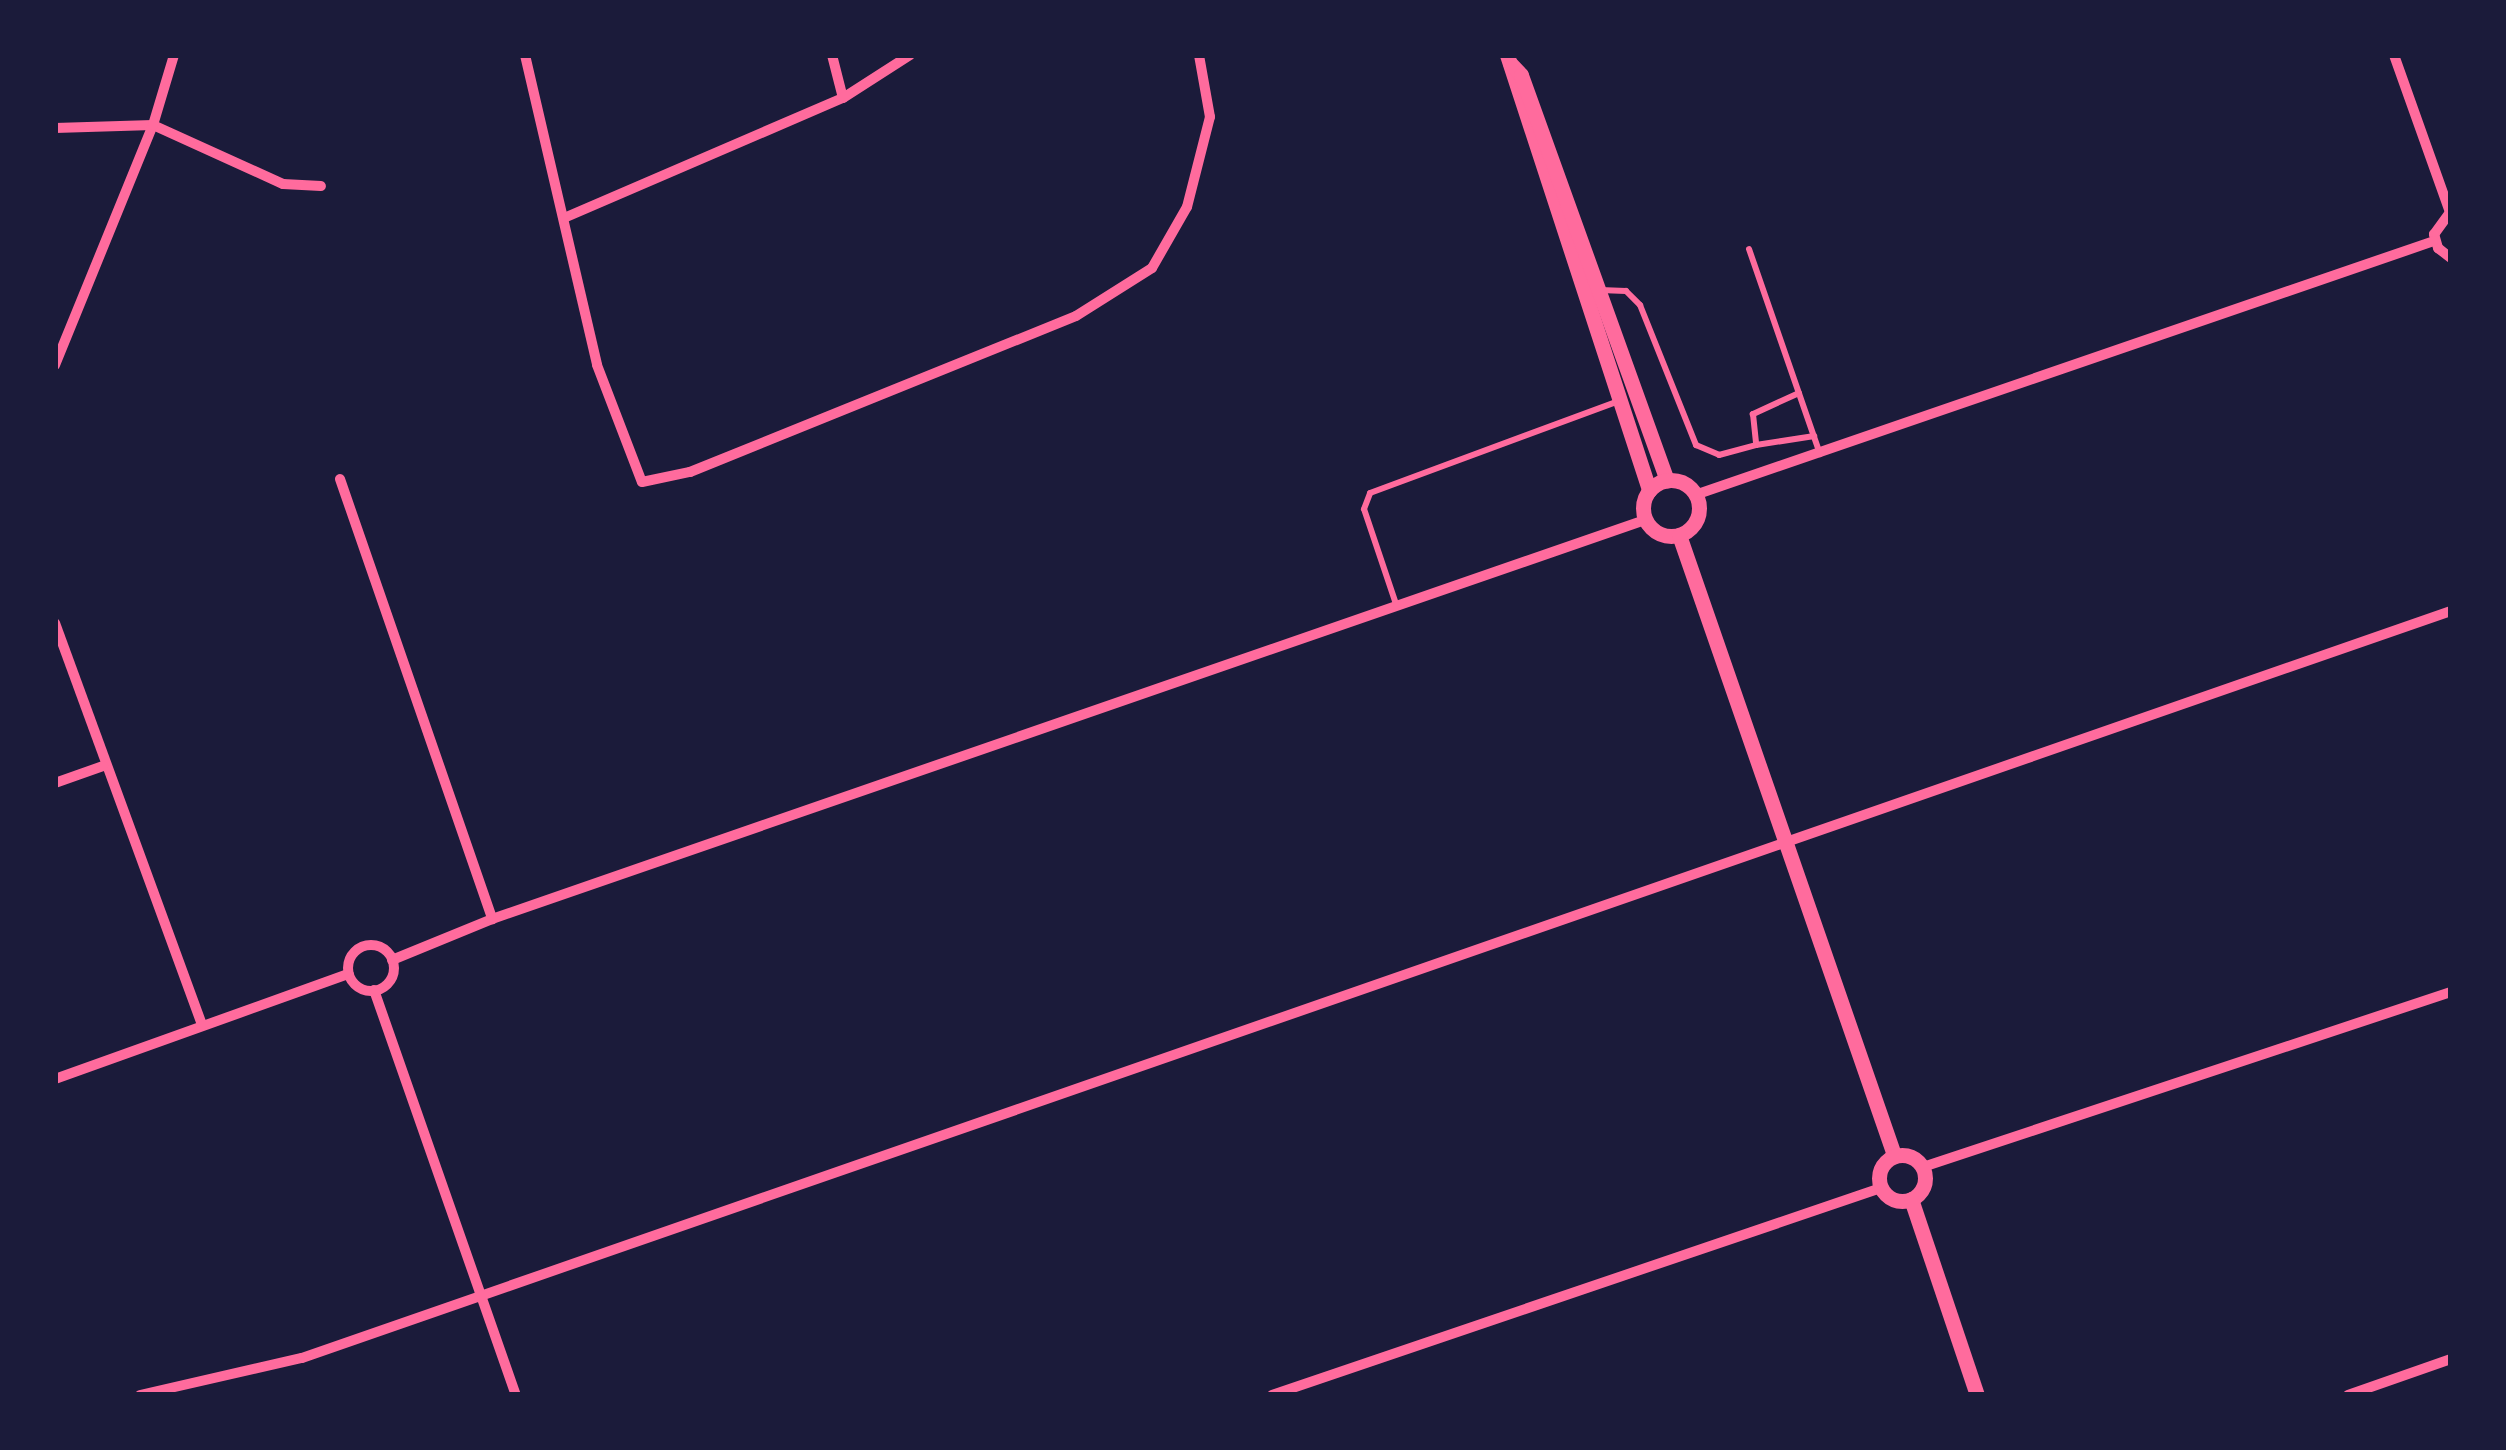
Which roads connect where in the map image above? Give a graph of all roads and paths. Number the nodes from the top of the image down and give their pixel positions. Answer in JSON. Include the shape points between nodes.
{"nodes":[{"id":1,"x":174,"y":55,"type":"edge"},
{"id":2,"x":524,"y":55,"type":"edge"},
{"id":3,"x":832,"y":55,"type":"edge"},
{"id":4,"x":910,"y":55,"type":"edge"},
{"id":5,"x":1199,"y":55,"type":"edge"},
{"id":6,"x":2394,"y":55,"type":"edge"},
{"id":7,"x":1509,"y":59,"type":"edge"},
{"id":8,"x":843,"y":98,"type":"junction"},
{"id":9,"x":153,"y":125,"type":"junction"},
{"id":10,"x":55,"y":128,"type":"edge"},
{"id":11,"x":321,"y":186,"type":"dead end"},
{"id":12,"x":2450,"y":212,"type":"edge"},
{"id":13,"x":564,"y":218,"type":"junction"},
{"id":14,"x":2434,"y":241,"type":"junction"},
{"id":15,"x":1749,"y":250,"type":"dead end"},
{"id":16,"x":2451,"y":258,"type":"edge"},
{"id":17,"x":1599,"y":290,"type":"junction"},
{"id":18,"x":55,"y":365,"type":"edge"},
{"id":19,"x":1799,"y":393,"type":"junction"},
{"id":20,"x":1635,"y":395,"type":"junction"},
{"id":21,"x":1617,"y":402,"type":"junction"},
{"id":22,"x":1814,"y":436,"type":"junction"},
{"id":23,"x":1756,"y":444,"type":"junction"},
{"id":24,"x":1820,"y":455,"type":"junction"},
{"id":25,"x":340,"y":479,"type":"dead end"},
{"id":26,"x":1667,"y":480,"type":"junction"},
{"id":27,"x":1649,"y":490,"type":"junction"},
{"id":28,"x":1695,"y":495,"type":"junction"},
{"id":29,"x":1645,"y":520,"type":"junction"},
{"id":30,"x":1678,"y":536,"type":"junction"},
{"id":31,"x":1396,"y":604,"type":"junction"},
{"id":32,"x":2451,"y":611,"type":"edge"},
{"id":33,"x":55,"y":624,"type":"edge"},
{"id":34,"x":103,"y":766,"type":"junction"},
{"id":35,"x":55,"y":783,"type":"edge"},
{"id":36,"x":1783,"y":844,"type":"junction"},
{"id":37,"x":492,"y":919,"type":"junction"},
{"id":38,"x":392,"y":960,"type":"junction"},
{"id":39,"x":349,"y":974,"type":"junction"},
{"id":40,"x":374,"y":990,"type":"junction"},
{"id":41,"x":2451,"y":992,"type":"edge"},
{"id":42,"x":202,"y":1025,"type":"junction"},
{"id":43,"x":55,"y":1079,"type":"edge"},
{"id":44,"x":1894,"y":1156,"type":"junction"},
{"id":45,"x":1923,"y":1168,"type":"junction"},
{"id":46,"x":1881,"y":1188,"type":"junction"},
{"id":47,"x":1911,"y":1199,"type":"junction"},
{"id":48,"x":482,"y":1296,"type":"junction"},
{"id":49,"x":2451,"y":1359,"type":"edge"},
{"id":50,"x":140,"y":1395,"type":"edge"},
{"id":51,"x":516,"y":1395,"type":"edge"},
{"id":52,"x":1272,"y":1395,"type":"edge"},
{"id":53,"x":1976,"y":1395,"type":"edge"},
{"id":54,"x":2348,"y":1395,"type":"edge"}],
"edges":[{"from":1,"to":9,"type":"street"},
{"from":2,"to":13,"type":"street"},
{"from":3,"to":8,"type":"street"},
{"from":4,"to":8,"type":"street"},
{"from":5,"to":13,"type":"street","via":[[1210,117],[1188,207],[1152,268],[1076,316],[690,472],[642,482],[597,365]]},
{"from":6,"to":12,"type":"street"},
{"from":7,"to":17,"type":"street","via":[[1521,74]]},
{"from":7,"to":21,"type":"street"},
{"from":8,"to":13,"type":"street"},
{"from":9,"to":10,"type":"street"},
{"from":9,"to":11,"type":"street","via":[[283,184]]},
{"from":9,"to":18,"type":"street"},
{"from":12,"to":14,"type":"street","via":[[2435,226]]},
{"from":14,"to":16,"type":"street"},
{"from":14,"to":24,"type":"street"},
{"from":15,"to":19,"type":"lane"},
{"from":17,"to":20,"type":"street"},
{"from":17,"to":23,"type":"lane","via":[[1626,292],[1640,305],[1696,445],[1719,455]]},
{"from":19,"to":22,"type":"lane"},
{"from":19,"to":23,"type":"lane","via":[[1753,414]]},
{"from":20,"to":21,"type":"lane"},
{"from":20,"to":26,"type":"street"},
{"from":21,"to":27,"type":"street"},
{"from":21,"to":31,"type":"lane","via":[[1370,493],[1364,509]]},
{"from":22,"to":23,"type":"lane"},
{"from":22,"to":24,"type":"lane"},
{"from":24,"to":28,"type":"street"},
{"from":25,"to":37,"type":"street"},
{"from":26,"to":27,"type":"street"},
{"from":26,"to":28,"type":"street"},
{"from":27,"to":29,"type":"street"},
{"from":28,"to":30,"type":"street","via":[[1696,519]]},
{"from":29,"to":30,"type":"street","via":[[1662,535]]},
{"from":29,"to":31,"type":"street"},
{"from":30,"to":36,"type":"street"},
{"from":31,"to":37,"type":"street"},
{"from":32,"to":36,"type":"street"},
{"from":33,"to":34,"type":"street"},
{"from":34,"to":35,"type":"street"},
{"from":34,"to":42,"type":"street"},
{"from":36,"to":44,"type":"street"},
{"from":36,"to":48,"type":"street"},
{"from":37,"to":38,"type":"street"},
{"from":38,"to":39,"type":"street","via":[[383,948],[362,946],[351,956]]},
{"from":38,"to":40,"type":"street","via":[[390,979]]},
{"from":39,"to":40,"type":"street","via":[[357,986]]},
{"from":39,"to":42,"type":"street"},
{"from":40,"to":48,"type":"street"},
{"from":41,"to":45,"type":"street"},
{"from":42,"to":43,"type":"street"},
{"from":44,"to":45,"type":"street","via":[[1908,1155]]},
{"from":44,"to":46,"type":"street","via":[[1880,1168]]},
{"from":45,"to":47,"type":"street","via":[[1922,1190]]},
{"from":46,"to":47,"type":"street","via":[[1897,1200]]},
{"from":46,"to":52,"type":"street"},
{"from":47,"to":53,"type":"street"},
{"from":48,"to":50,"type":"street","via":[[302,1358]]},
{"from":48,"to":51,"type":"street"},
{"from":49,"to":54,"type":"street"}]}
